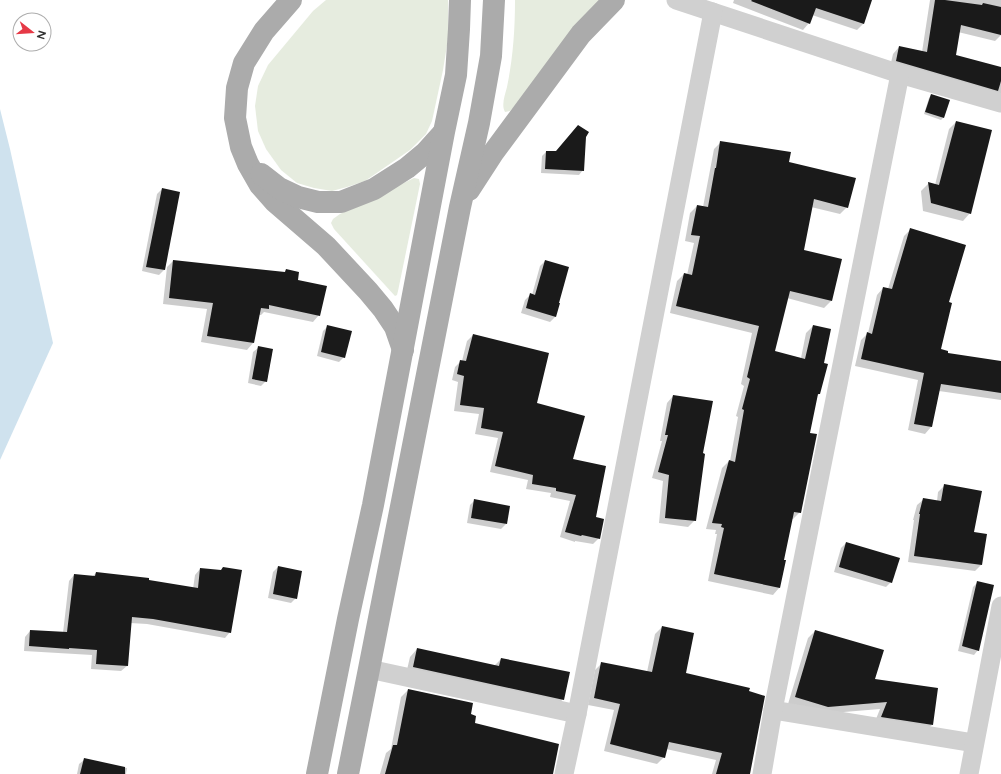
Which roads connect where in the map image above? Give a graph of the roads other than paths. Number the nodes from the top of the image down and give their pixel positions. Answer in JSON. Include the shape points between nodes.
{"nodes":[{"id":1,"x":291,"y":0,"type":"edge"},
{"id":2,"x":460,"y":0,"type":"edge"},
{"id":3,"x":494,"y":0,"type":"edge"},
{"id":4,"x":614,"y":0,"type":"edge"},
{"id":5,"x":676,"y":0,"type":"edge"},
{"id":6,"x":713,"y":12,"type":"junction"},
{"id":7,"x":900,"y":74,"type":"junction"},
{"id":8,"x":1001,"y":104,"type":"edge"},
{"id":9,"x":444,"y":132,"type":"junction"},
{"id":10,"x":248,"y":164,"type":"junction"},
{"id":11,"x":460,"y":207,"type":"junction"},
{"id":12,"x":403,"y":350,"type":"junction"},
{"id":13,"x":1001,"y":606,"type":"edge"},
{"id":14,"x":369,"y":669,"type":"junction"},
{"id":15,"x":773,"y":710,"type":"junction"},
{"id":16,"x":577,"y":714,"type":"junction"},
{"id":17,"x":974,"y":742,"type":"junction"},
{"id":18,"x":317,"y":774,"type":"edge"},
{"id":19,"x":348,"y":774,"type":"edge"},
{"id":20,"x":564,"y":774,"type":"edge"},
{"id":21,"x":762,"y":774,"type":"edge"},
{"id":22,"x":969,"y":774,"type":"edge"}],
"edges":[{"from":1,"to":10,"type":"main road","via":[[264,31],[244,63],[237,88],[235,118],[241,147]]},
{"from":2,"to":9,"type":"main road","via":[[456,75]]},
{"from":3,"to":11,"type":"main road","via":[[491,56]]},
{"from":4,"to":11,"type":"main road","via":[[568,51],[493,154]]},
{"from":5,"to":6,"type":"street"},
{"from":6,"to":7,"type":"street"},
{"from":6,"to":16,"type":"street"},
{"from":7,"to":8,"type":"street"},
{"from":7,"to":15,"type":"street"},
{"from":9,"to":10,"type":"main road","via":[[407,168],[374,190],[341,202],[318,202],[298,197],[279,188]]},
{"from":9,"to":12,"type":"main road"},
{"from":10,"to":12,"type":"main road","via":[[260,185],[275,202],[326,246],[368,291],[394,327]]},
{"from":11,"to":14,"type":"main road"},
{"from":12,"to":18,"type":"main road"},
{"from":13,"to":17,"type":"street"},
{"from":14,"to":16,"type":"street"},
{"from":14,"to":19,"type":"main road"},
{"from":15,"to":17,"type":"street"},
{"from":15,"to":21,"type":"street"},
{"from":16,"to":20,"type":"street"},
{"from":17,"to":22,"type":"street"}]}
